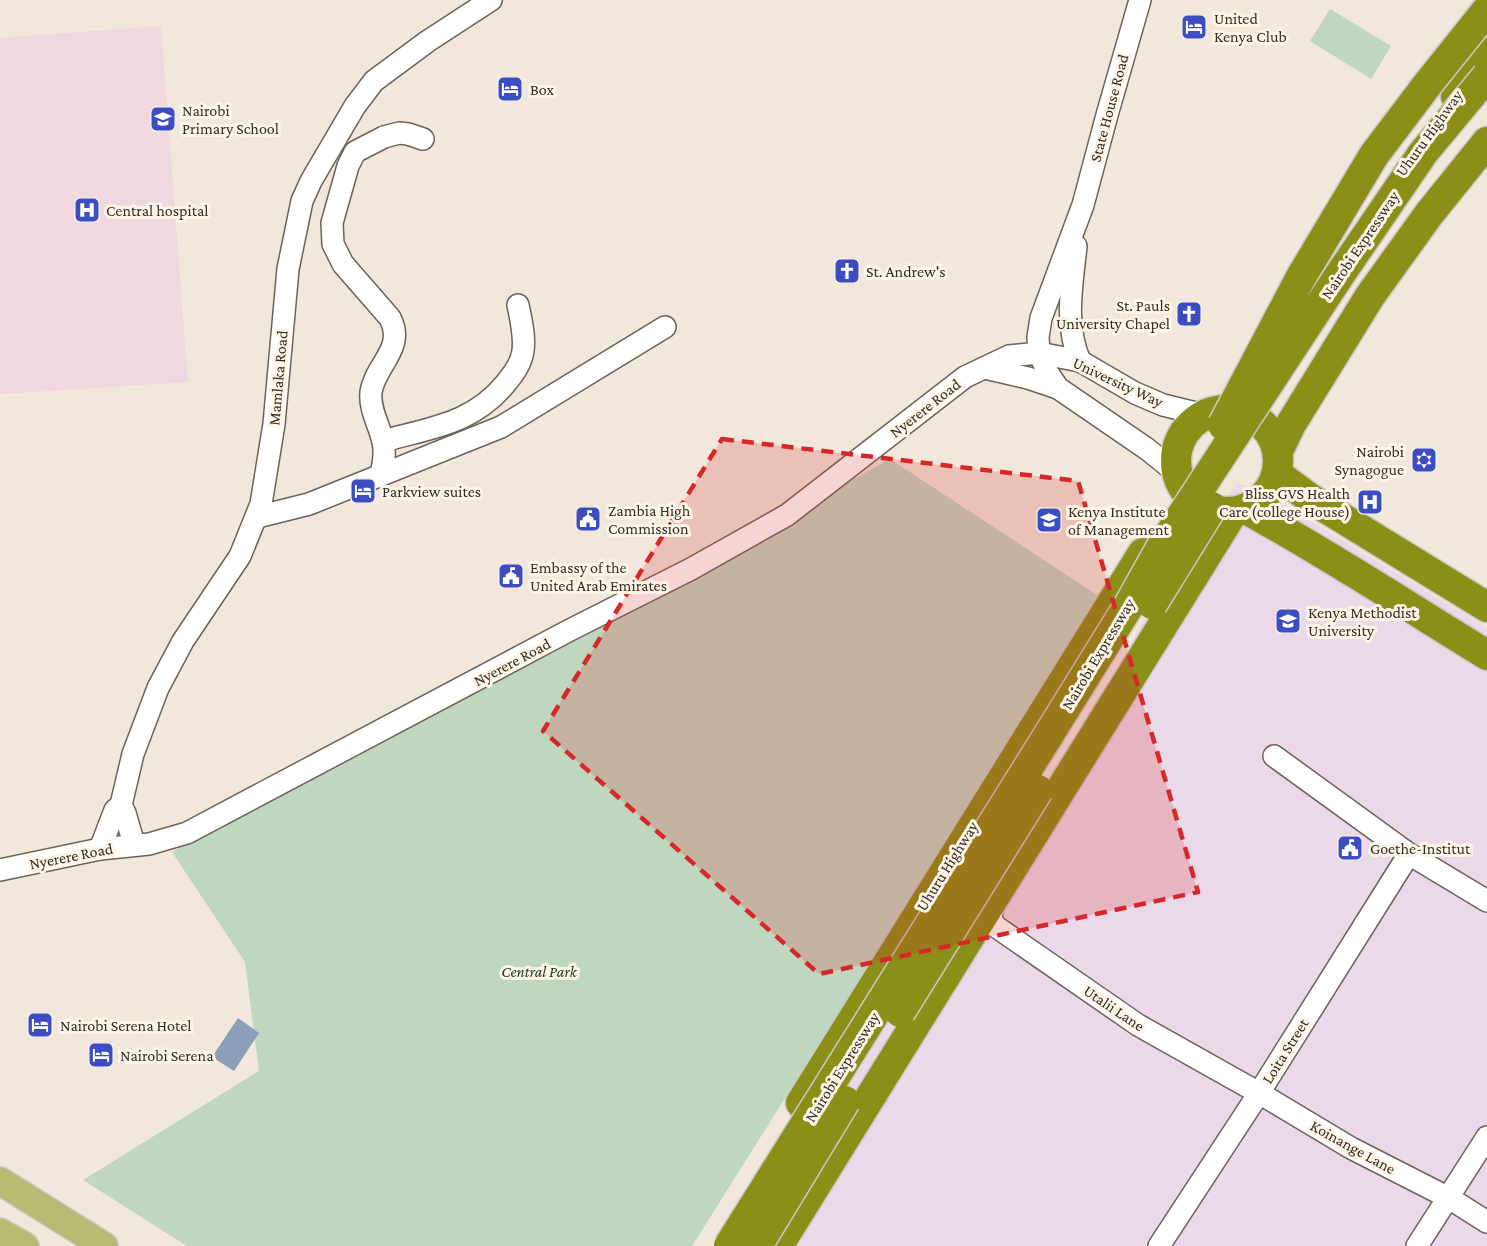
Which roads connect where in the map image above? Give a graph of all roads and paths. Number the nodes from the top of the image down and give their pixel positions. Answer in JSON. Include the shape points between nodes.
{"nodes":[{"id":1,"x":491,"y":0,"type":"edge"},
{"id":2,"x":1140,"y":0,"type":"edge"},
{"id":3,"x":1487,"y":10,"type":"edge"},
{"id":4,"x":1487,"y":53,"type":"edge"},
{"id":5,"x":1487,"y":76,"type":"edge"},
{"id":6,"x":1487,"y":107,"type":"edge"},
{"id":7,"x":423,"y":139,"type":"dead end"},
{"id":8,"x":1487,"y":142,"type":"edge"},
{"id":9,"x":1078,"y":216,"type":"junction"},
{"id":10,"x":518,"y":305,"type":"dead end"},
{"id":11,"x":1041,"y":318,"type":"junction"},
{"id":12,"x":665,"y":327,"type":"dead end"},
{"id":13,"x":1039,"y":353,"type":"junction"},
{"id":14,"x":1009,"y":356,"type":"junction"},
{"id":15,"x":1080,"y":361,"type":"junction"},
{"id":16,"x":985,"y":368,"type":"junction"},
{"id":17,"x":1058,"y":388,"type":"junction"},
{"id":18,"x":1211,"y":413,"type":"junction"},
{"id":19,"x":383,"y":441,"type":"junction"},
{"id":20,"x":1278,"y":463,"type":"junction"},
{"id":21,"x":381,"y":475,"type":"junction"},
{"id":22,"x":1181,"y":481,"type":"junction"},
{"id":23,"x":1239,"y":510,"type":"junction"},
{"id":24,"x":256,"y":517,"type":"junction"},
{"id":25,"x":1162,"y":546,"type":"junction"},
{"id":26,"x":1487,"y":607,"type":"edge"},
{"id":27,"x":1487,"y":655,"type":"edge"},
{"id":28,"x":1274,"y":756,"type":"dead end"},
{"id":29,"x":121,"y":805,"type":"junction"},
{"id":30,"x":134,"y":844,"type":"junction"},
{"id":31,"x":100,"y":849,"type":"junction"},
{"id":32,"x":1409,"y":854,"type":"junction"},
{"id":33,"x":0,"y":870,"type":"edge"},
{"id":34,"x":1487,"y":901,"type":"edge"},
{"id":35,"x":990,"y":903,"type":"junction"},
{"id":36,"x":1259,"y":1093,"type":"junction"},
{"id":37,"x":1487,"y":1137,"type":"edge"},
{"id":38,"x":0,"y":1181,"type":"edge"},
{"id":39,"x":1449,"y":1198,"type":"junction"},
{"id":40,"x":1487,"y":1222,"type":"edge"},
{"id":41,"x":0,"y":1232,"type":"edge"},
{"id":42,"x":25,"y":1246,"type":"edge"},
{"id":43,"x":104,"y":1246,"type":"edge"},
{"id":44,"x":712,"y":1246,"type":"edge"},
{"id":45,"x":729,"y":1246,"type":"edge"},
{"id":46,"x":757,"y":1246,"type":"edge"},
{"id":47,"x":778,"y":1246,"type":"edge"},
{"id":48,"x":1159,"y":1246,"type":"edge"},
{"id":49,"x":1417,"y":1246,"type":"edge"}],
"edges":[{"from":1,"to":24,"type":"street","name":"Mamlaka Road","via":[[374,81],[311,181],[302,201],[288,269],[274,424]]},
{"from":2,"to":9,"type":"street","name":"State House Road"},
{"from":3,"to":25,"type":"highway","bridge":true,"via":[[1374,155],[1331,224],[1248,375]]},
{"from":4,"to":18,"type":"highway","name":"Uhuru Highway","via":[[1250,388]]},
{"from":5,"to":25,"type":"highway","name":"Nairobi Expressway","bridge":true,"via":[[1423,153]]},
{"from":6,"to":46,"type":"highway","name":"Nairobi Expressway","bridge":true,"via":[[1426,178],[1359,275],[1178,561]]},
{"from":7,"to":19,"type":"street","via":[[399,133],[356,152],[348,166],[332,223],[333,244],[343,264],[395,327],[394,343],[371,393]]},
{"from":8,"to":20,"type":"highway","via":[[1370,296],[1291,424]]},
{"from":9,"to":11,"type":"street","name":"State House Road"},
{"from":9,"to":15,"type":"street","name":"State House Road","via":[[1070,328]]},
{"from":10,"to":19,"type":"street","via":[[523,352],[518,369],[500,391],[459,420]]},
{"from":11,"to":13,"type":"street","name":"State House Road"},
{"from":11,"to":14,"type":"street"},
{"from":12,"to":21,"type":"street","via":[[501,428]]},
{"from":13,"to":14,"type":"street","name":"Nyerere Road"},
{"from":13,"to":15,"type":"street","name":"University Way"},
{"from":13,"to":17,"type":"street","name":"University Way"},
{"from":14,"to":16,"type":"street","name":"Nyerere Road"},
{"from":15,"to":18,"type":"street","name":"University Way","via":[[1163,405]]},
{"from":16,"to":17,"type":"street"},
{"from":16,"to":30,"type":"street","name":"Nyerere Road","via":[[965,377],[787,515],[691,569],[187,833],[149,844]]},
{"from":17,"to":22,"type":"street","name":"University Way","via":[[1147,449]]},
{"from":18,"to":20,"type":"highway","via":[[1236,410],[1252,416],[1266,427]]},
{"from":18,"to":22,"type":"highway","via":[[1192,423],[1184,434],[1177,453]]},
{"from":19,"to":21,"type":"street"},
{"from":20,"to":23,"type":"highway","via":[[1271,488],[1260,500]]},
{"from":20,"to":26,"type":"highway","via":[[1311,500]]},
{"from":21,"to":24,"type":"street","via":[[309,504]]},
{"from":22,"to":23,"type":"highway","via":[[1193,499],[1205,507]]},
{"from":22,"to":44,"type":"highway","name":"Uhuru Highway"},
{"from":23,"to":27,"type":"highway","via":[[1312,547]]},
{"from":23,"to":35,"type":"highway"},
{"from":24,"to":29,"type":"street","name":"Mamlaka Road","via":[[240,556],[183,641],[158,688]]},
{"from":25,"to":45,"type":"highway","name":"Nairobi Expressway","bridge":true,"via":[[1128,607]]},
{"from":28,"to":32,"type":"street"},
{"from":29,"to":30,"type":"street"},
{"from":29,"to":31,"type":"street","name":"Mamlaka Road","via":[[115,810]]},
{"from":30,"to":31,"type":"street","name":"Nyerere Road"},
{"from":31,"to":33,"type":"street","name":"Nyerere Road"},
{"from":32,"to":34,"type":"street"},
{"from":32,"to":36,"type":"street","name":"Loita Street"},
{"from":35,"to":36,"type":"street","name":"Utalii Lane","via":[[995,926],[1137,1025]]},
{"from":35,"to":47,"type":"highway"},
{"from":36,"to":39,"type":"street","name":"Koinange Lane","via":[[1351,1148]]},
{"from":36,"to":48,"type":"street","name":"Loita Street"},
{"from":37,"to":39,"type":"street"},
{"from":38,"to":43,"type":"main road"},
{"from":39,"to":40,"type":"street","name":"Koinange Lane"},
{"from":39,"to":49,"type":"street"},
{"from":41,"to":42,"type":"main road"}]}
